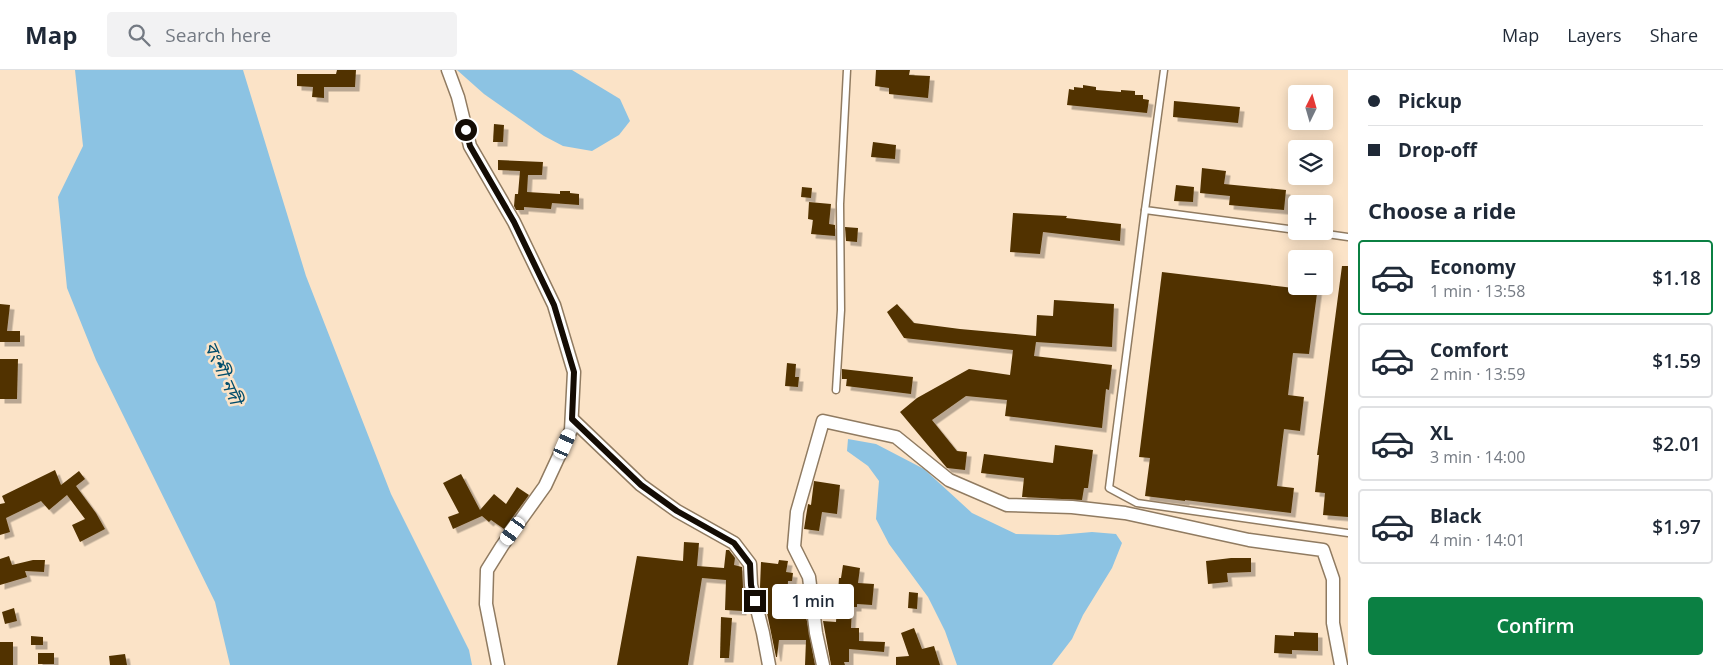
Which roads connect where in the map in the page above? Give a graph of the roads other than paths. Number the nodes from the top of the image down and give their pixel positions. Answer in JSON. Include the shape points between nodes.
{"nodes":[{"id":1,"x":448,"y":70,"type":"edge"},
{"id":2,"x":847,"y":70,"type":"edge"},
{"id":3,"x":1164,"y":70,"type":"edge"},
{"id":4,"x":1145,"y":210,"type":"junction"},
{"id":5,"x":1288,"y":229,"type":"edge"},
{"id":6,"x":1333,"y":235,"type":"edge"},
{"id":7,"x":1348,"y":237,"type":"edge"},
{"id":8,"x":836,"y":390,"type":"dead end"},
{"id":9,"x":572,"y":419,"type":"junction"},
{"id":10,"x":1348,"y":533,"type":"edge"},
{"id":11,"x":498,"y":665,"type":"edge"},
{"id":12,"x":769,"y":665,"type":"edge"},
{"id":13,"x":823,"y":665,"type":"edge"},
{"id":14,"x":1342,"y":665,"type":"edge"}],
"edges":[{"from":1,"to":9,"type":"street","via":[[470,146],[514,222],[554,305],[574,372]]},
{"from":2,"to":8,"type":"lane"},
{"from":3,"to":4,"type":"lane"},
{"from":4,"to":5,"type":"lane"},
{"from":4,"to":10,"type":"lane","via":[[1109,488],[1137,503]]},
{"from":6,"to":7,"type":"lane"},
{"from":9,"to":11,"type":"street","via":[[571,430],[545,486],[487,570],[486,604]]},
{"from":9,"to":12,"type":"street","via":[[641,485],[677,511],[734,543],[750,564],[751,585]]},
{"from":13,"to":14,"type":"street","via":[[809,577],[794,547],[797,512],[823,421],[896,437],[949,480],[1007,505],[1125,513],[1249,540],[1323,550],[1333,579],[1333,623]]}]}
